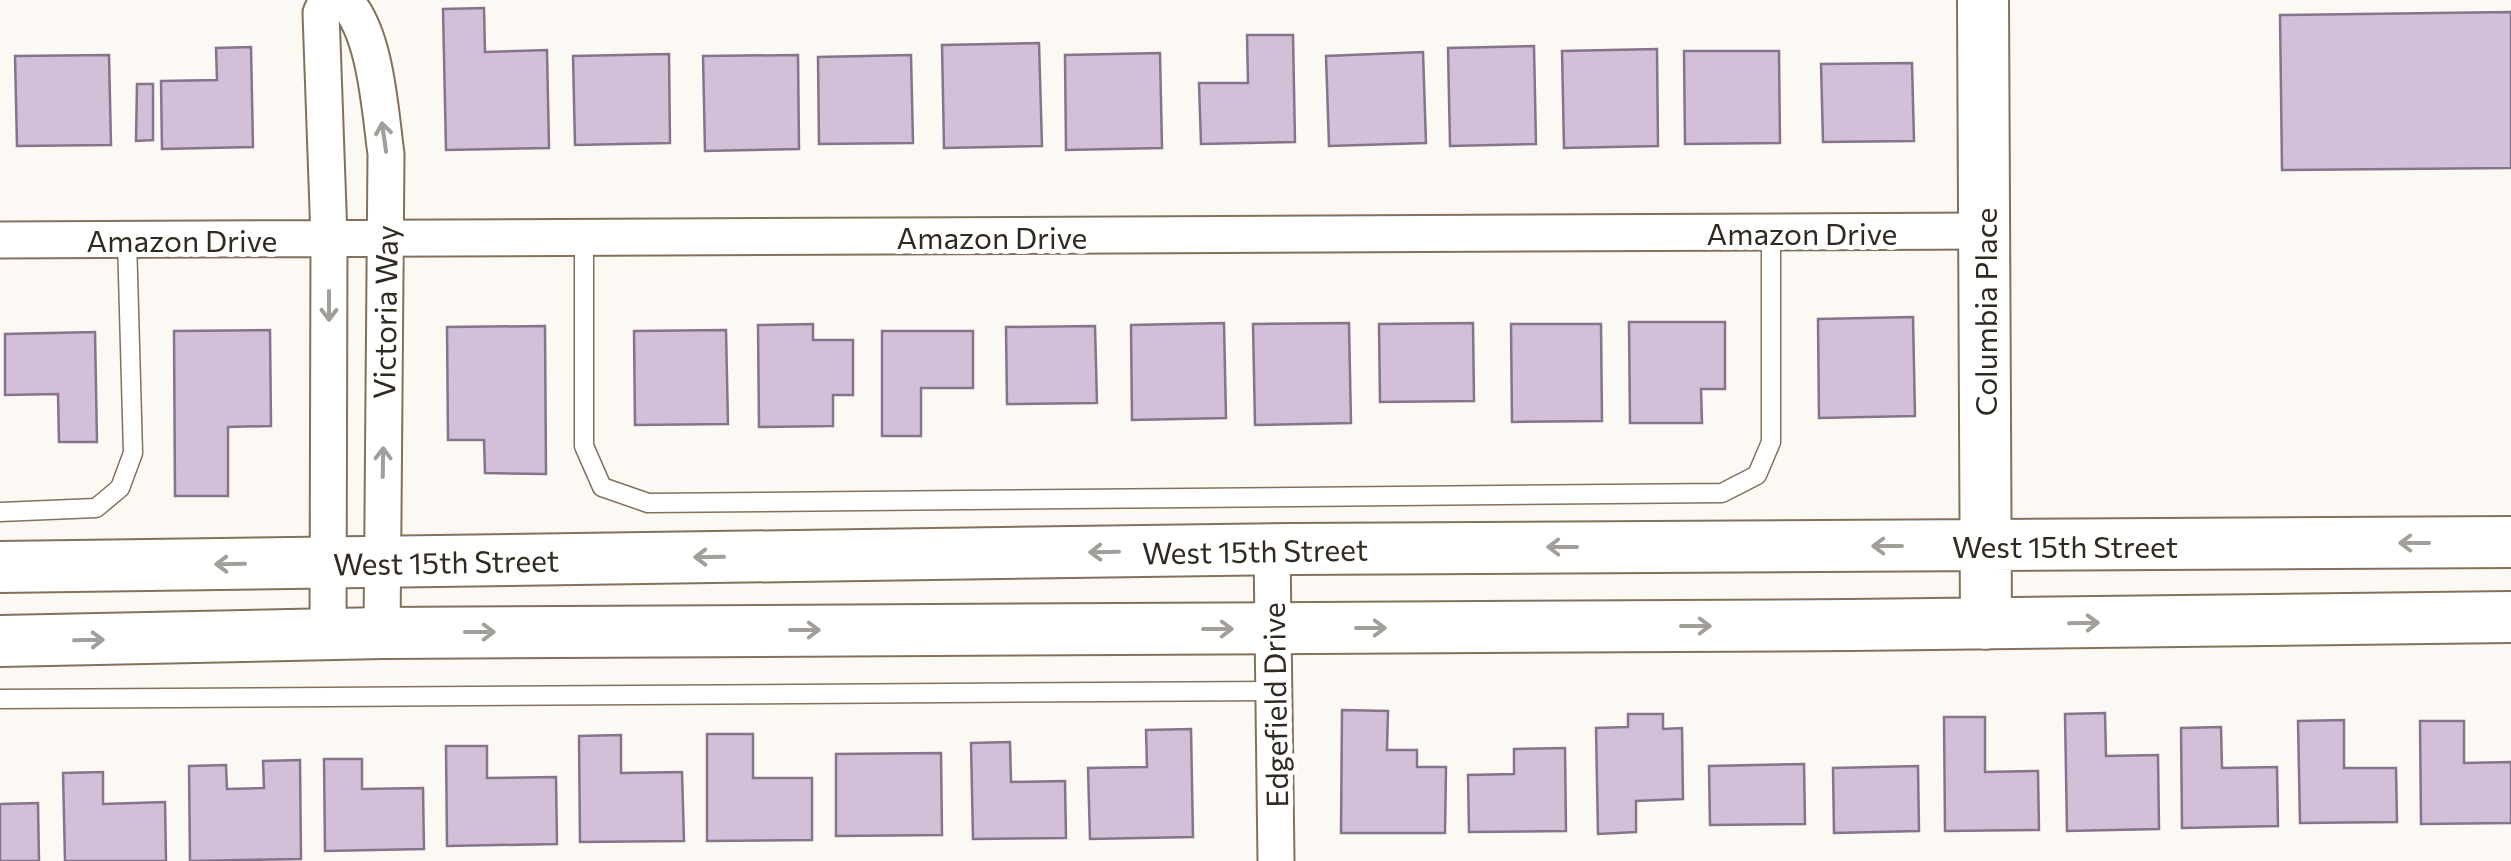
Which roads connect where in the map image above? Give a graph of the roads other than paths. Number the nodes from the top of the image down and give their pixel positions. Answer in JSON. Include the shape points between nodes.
{"nodes":[{"id":1,"x":327,"y":0,"type":"edge"},
{"id":2,"x":344,"y":0,"type":"edge"},
{"id":3,"x":1983,"y":0,"type":"edge"},
{"id":4,"x":1984,"y":231,"type":"junction"},
{"id":5,"x":1770,"y":232,"type":"junction"},
{"id":6,"x":330,"y":238,"type":"junction"},
{"id":7,"x":584,"y":238,"type":"junction"},
{"id":8,"x":128,"y":239,"type":"junction"},
{"id":9,"x":0,"y":240,"type":"edge"},
{"id":10,"x":385,"y":240,"type":"junction"},
{"id":11,"x":0,"y":512,"type":"edge"},
{"id":12,"x":2511,"y":542,"type":"edge"},
{"id":13,"x":1984,"y":546,"type":"junction"},
{"id":14,"x":1272,"y":549,"type":"junction"},
{"id":15,"x":382,"y":559,"type":"junction"},
{"id":16,"x":328,"y":562,"type":"junction"},
{"id":17,"x":0,"y":567,"type":"edge"},
{"id":18,"x":2511,"y":616,"type":"edge"},
{"id":19,"x":1986,"y":624,"type":"junction"},
{"id":20,"x":1274,"y":628,"type":"junction"},
{"id":21,"x":382,"y":633,"type":"junction"},
{"id":22,"x":328,"y":634,"type":"junction"},
{"id":23,"x":0,"y":641,"type":"edge"},
{"id":24,"x":1274,"y":691,"type":"junction"},
{"id":25,"x":0,"y":699,"type":"edge"},
{"id":26,"x":1276,"y":861,"type":"edge"}],
"edges":[{"from":1,"to":6,"type":"street","name":"Victoria Way","via":[[321,49]]},
{"from":10,"to":2,"type":"street","name":"Victoria Way","one_way":true,"via":[[386,154],[376,78],[356,11]]},
{"from":3,"to":4,"type":"main road","name":"Columbia Place"},
{"from":4,"to":5,"type":"street","name":"Amazon Drive"},
{"from":4,"to":13,"type":"main road","name":"Columbia Place"},
{"from":5,"to":7,"type":"street","name":"Amazon Drive"},
{"from":5,"to":7,"type":"lane","via":[[1771,442],[1756,475],[1722,493],[648,503],[602,487],[584,446]]},
{"from":6,"to":8,"type":"street","name":"Amazon Drive"},
{"from":6,"to":10,"type":"street","name":"Amazon Drive"},
{"from":6,"to":16,"type":"street","name":"Victoria Way","one_way":true},
{"from":7,"to":10,"type":"street","name":"Amazon Drive"},
{"from":8,"to":9,"type":"street","name":"Amazon Drive"},
{"from":8,"to":11,"type":"lane","via":[[133,453],[120,488],[96,508]]},
{"from":15,"to":10,"type":"street","name":"Victoria Way","one_way":true},
{"from":12,"to":13,"type":"main road","name":"West 15th Street","one_way":true},
{"from":13,"to":14,"type":"main road","name":"West 15th Street","one_way":true},
{"from":13,"to":19,"type":"main road","name":"Columbia Place"},
{"from":14,"to":15,"type":"main road","name":"West 15th Street","one_way":true},
{"from":14,"to":20,"type":"street","name":"Edgefield Drive"},
{"from":15,"to":16,"type":"main road","name":"West 15th Street"},
{"from":15,"to":21,"type":"street","name":"Victoria Way"},
{"from":16,"to":17,"type":"main road","name":"West 15th Street","one_way":true},
{"from":16,"to":22,"type":"street","name":"Victoria Way"},
{"from":19,"to":18,"type":"main road","one_way":true},
{"from":20,"to":19,"type":"main road","one_way":true},
{"from":21,"to":20,"type":"main road","one_way":true},
{"from":20,"to":24,"type":"street","name":"Edgefield Drive"},
{"from":21,"to":22,"type":"main road"},
{"from":23,"to":22,"type":"main road","one_way":true},
{"from":24,"to":25,"type":"lane"},
{"from":24,"to":26,"type":"street","name":"Edgefield Drive"}]}
